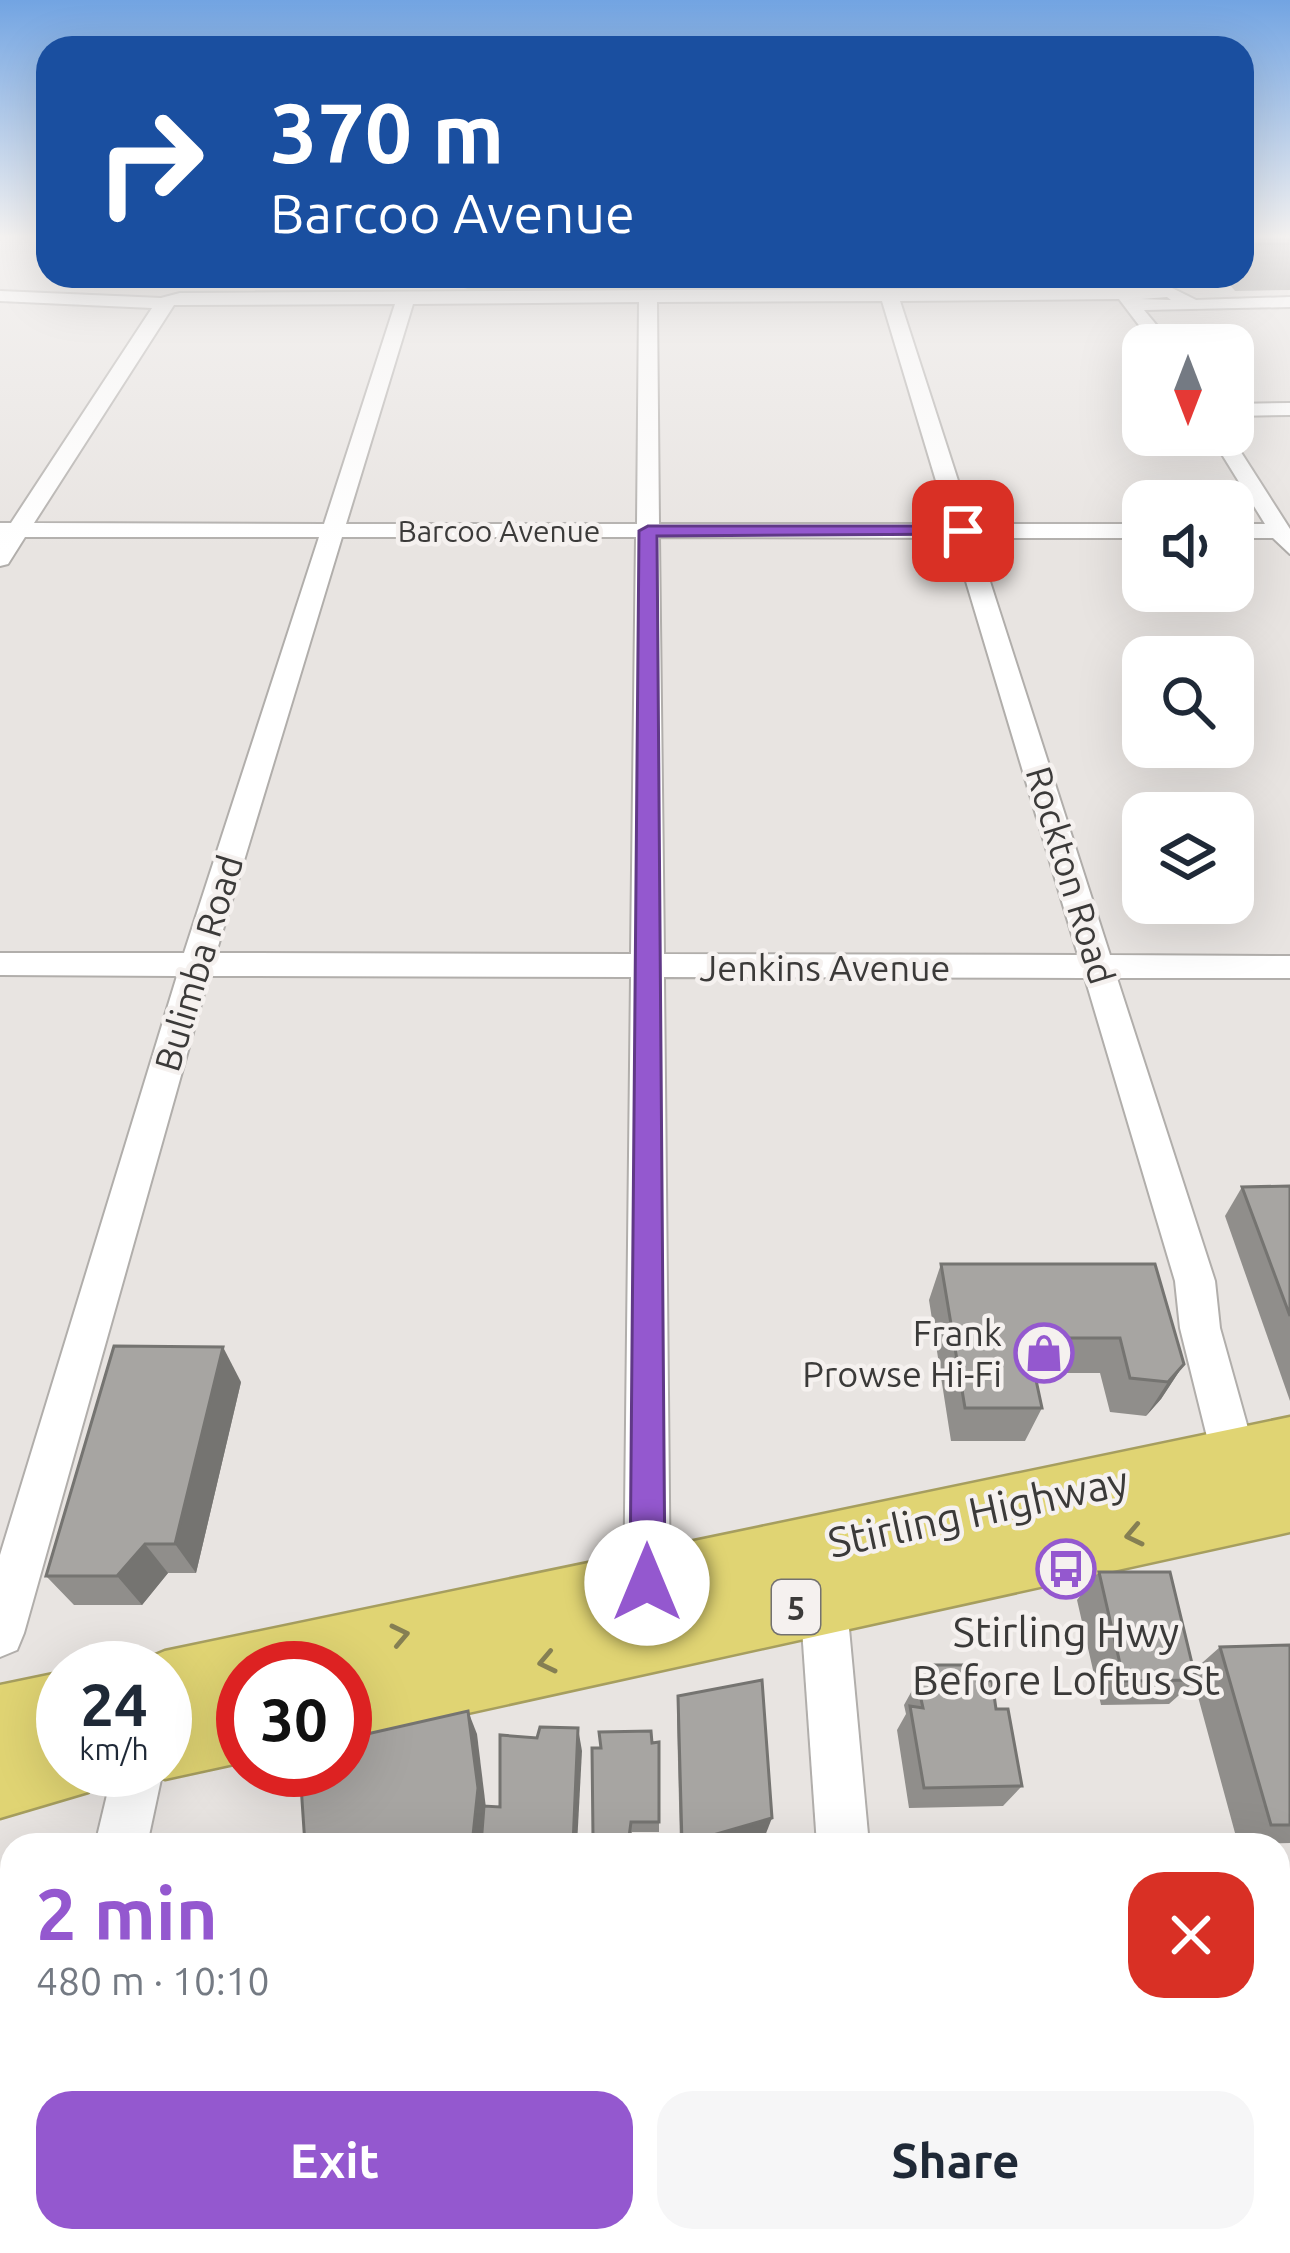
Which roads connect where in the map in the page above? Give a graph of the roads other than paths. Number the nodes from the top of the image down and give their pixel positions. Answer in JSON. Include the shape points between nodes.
{"nodes":[{"id":1,"x":137,"y":339,"type":"edge"},
{"id":2,"x":392,"y":339,"type":"edge"},
{"id":3,"x":648,"y":339,"type":"edge"},
{"id":4,"x":903,"y":339,"type":"edge"},
{"id":5,"x":1290,"y":409,"type":"edge"},
{"id":6,"x":1254,"y":410,"type":"edge"},
{"id":7,"x":1233,"y":456,"type":"edge"},
{"id":8,"x":9,"y":530,"type":"edge"},
{"id":9,"x":331,"y":531,"type":"junction"},
{"id":10,"x":648,"y":531,"type":"junction"},
{"id":11,"x":963,"y":531,"type":"junction"},
{"id":12,"x":1122,"y":531,"type":"edge"},
{"id":13,"x":1254,"y":534,"type":"edge"},
{"id":14,"x":1285,"y":539,"type":"edge"},
{"id":15,"x":0,"y":559,"type":"edge"},
{"id":16,"x":0,"y":964,"type":"edge"},
{"id":17,"x":196,"y":964,"type":"junction"},
{"id":18,"x":1099,"y":967,"type":"junction"},
{"id":19,"x":648,"y":968,"type":"junction"},
{"id":20,"x":1290,"y":968,"type":"edge"},
{"id":21,"x":1262,"y":1451,"type":"edge"},
{"id":22,"x":1290,"y":1502,"type":"edge"},
{"id":23,"x":821,"y":1574,"type":"junction"},
{"id":24,"x":647,"y":1612,"type":"junction"},
{"id":25,"x":0,"y":1633,"type":"edge"},
{"id":26,"x":372,"y":1650,"type":"edge"},
{"id":27,"x":372,"y":1698,"type":"edge"},
{"id":28,"x":36,"y":1713,"type":"edge"},
{"id":29,"x":0,"y":1720,"type":"edge"},
{"id":30,"x":36,"y":1773,"type":"edge"},
{"id":31,"x":0,"y":1782,"type":"edge"},
{"id":32,"x":132,"y":1797,"type":"edge"},
{"id":33,"x":124,"y":1833,"type":"edge"},
{"id":34,"x":842,"y":1833,"type":"edge"}],
"edges":[{"from":1,"to":8,"type":"street"},
{"from":2,"to":9,"type":"street","name":"Bulimba Road"},
{"from":3,"to":10,"type":"street"},
{"from":4,"to":11,"type":"street","name":"Rockton Road"},
{"from":5,"to":6,"type":"street"},
{"from":7,"to":14,"type":"street"},
{"from":8,"to":9,"type":"street","name":"Barcoo Avenue"},
{"from":8,"to":15,"type":"street"},
{"from":9,"to":10,"type":"street","name":"Barcoo Avenue"},
{"from":9,"to":17,"type":"street","name":"Bulimba Road"},
{"from":10,"to":11,"type":"street","name":"Barcoo Avenue"},
{"from":10,"to":19,"type":"street"},
{"from":11,"to":12,"type":"street","name":"Barcoo Avenue"},
{"from":11,"to":18,"type":"street","name":"Rockton Road"},
{"from":13,"to":14,"type":"street"},
{"from":16,"to":17,"type":"street","name":"Jenkins Avenue"},
{"from":17,"to":19,"type":"street","name":"Jenkins Avenue"},
{"from":17,"to":25,"type":"street","name":"Bulimba Road"},
{"from":18,"to":19,"type":"street","name":"Jenkins Avenue"},
{"from":18,"to":20,"type":"street","name":"Jenkins Avenue"},
{"from":18,"to":21,"type":"street","name":"Rockton Road","via":[[1195,1281],[1200,1328]]},
{"from":19,"to":24,"type":"street"},
{"from":21,"to":23,"type":"highway","name":"Stirling Highway","number":"5"},
{"from":22,"to":23,"type":"highway","name":"Stirling Highway","number":"5","one_way":true},
{"from":23,"to":24,"type":"highway","name":"Stirling Highway","number":"5"},
{"from":23,"to":34,"type":"street"},
{"from":26,"to":24,"type":"highway","name":"Stirling Highway","number":"5","one_way":true},
{"from":24,"to":27,"type":"highway","name":"Stirling Highway","number":"5","one_way":true},
{"from":28,"to":29,"type":"highway"},
{"from":30,"to":31,"type":"highway"},
{"from":32,"to":33,"type":"street"}]}
